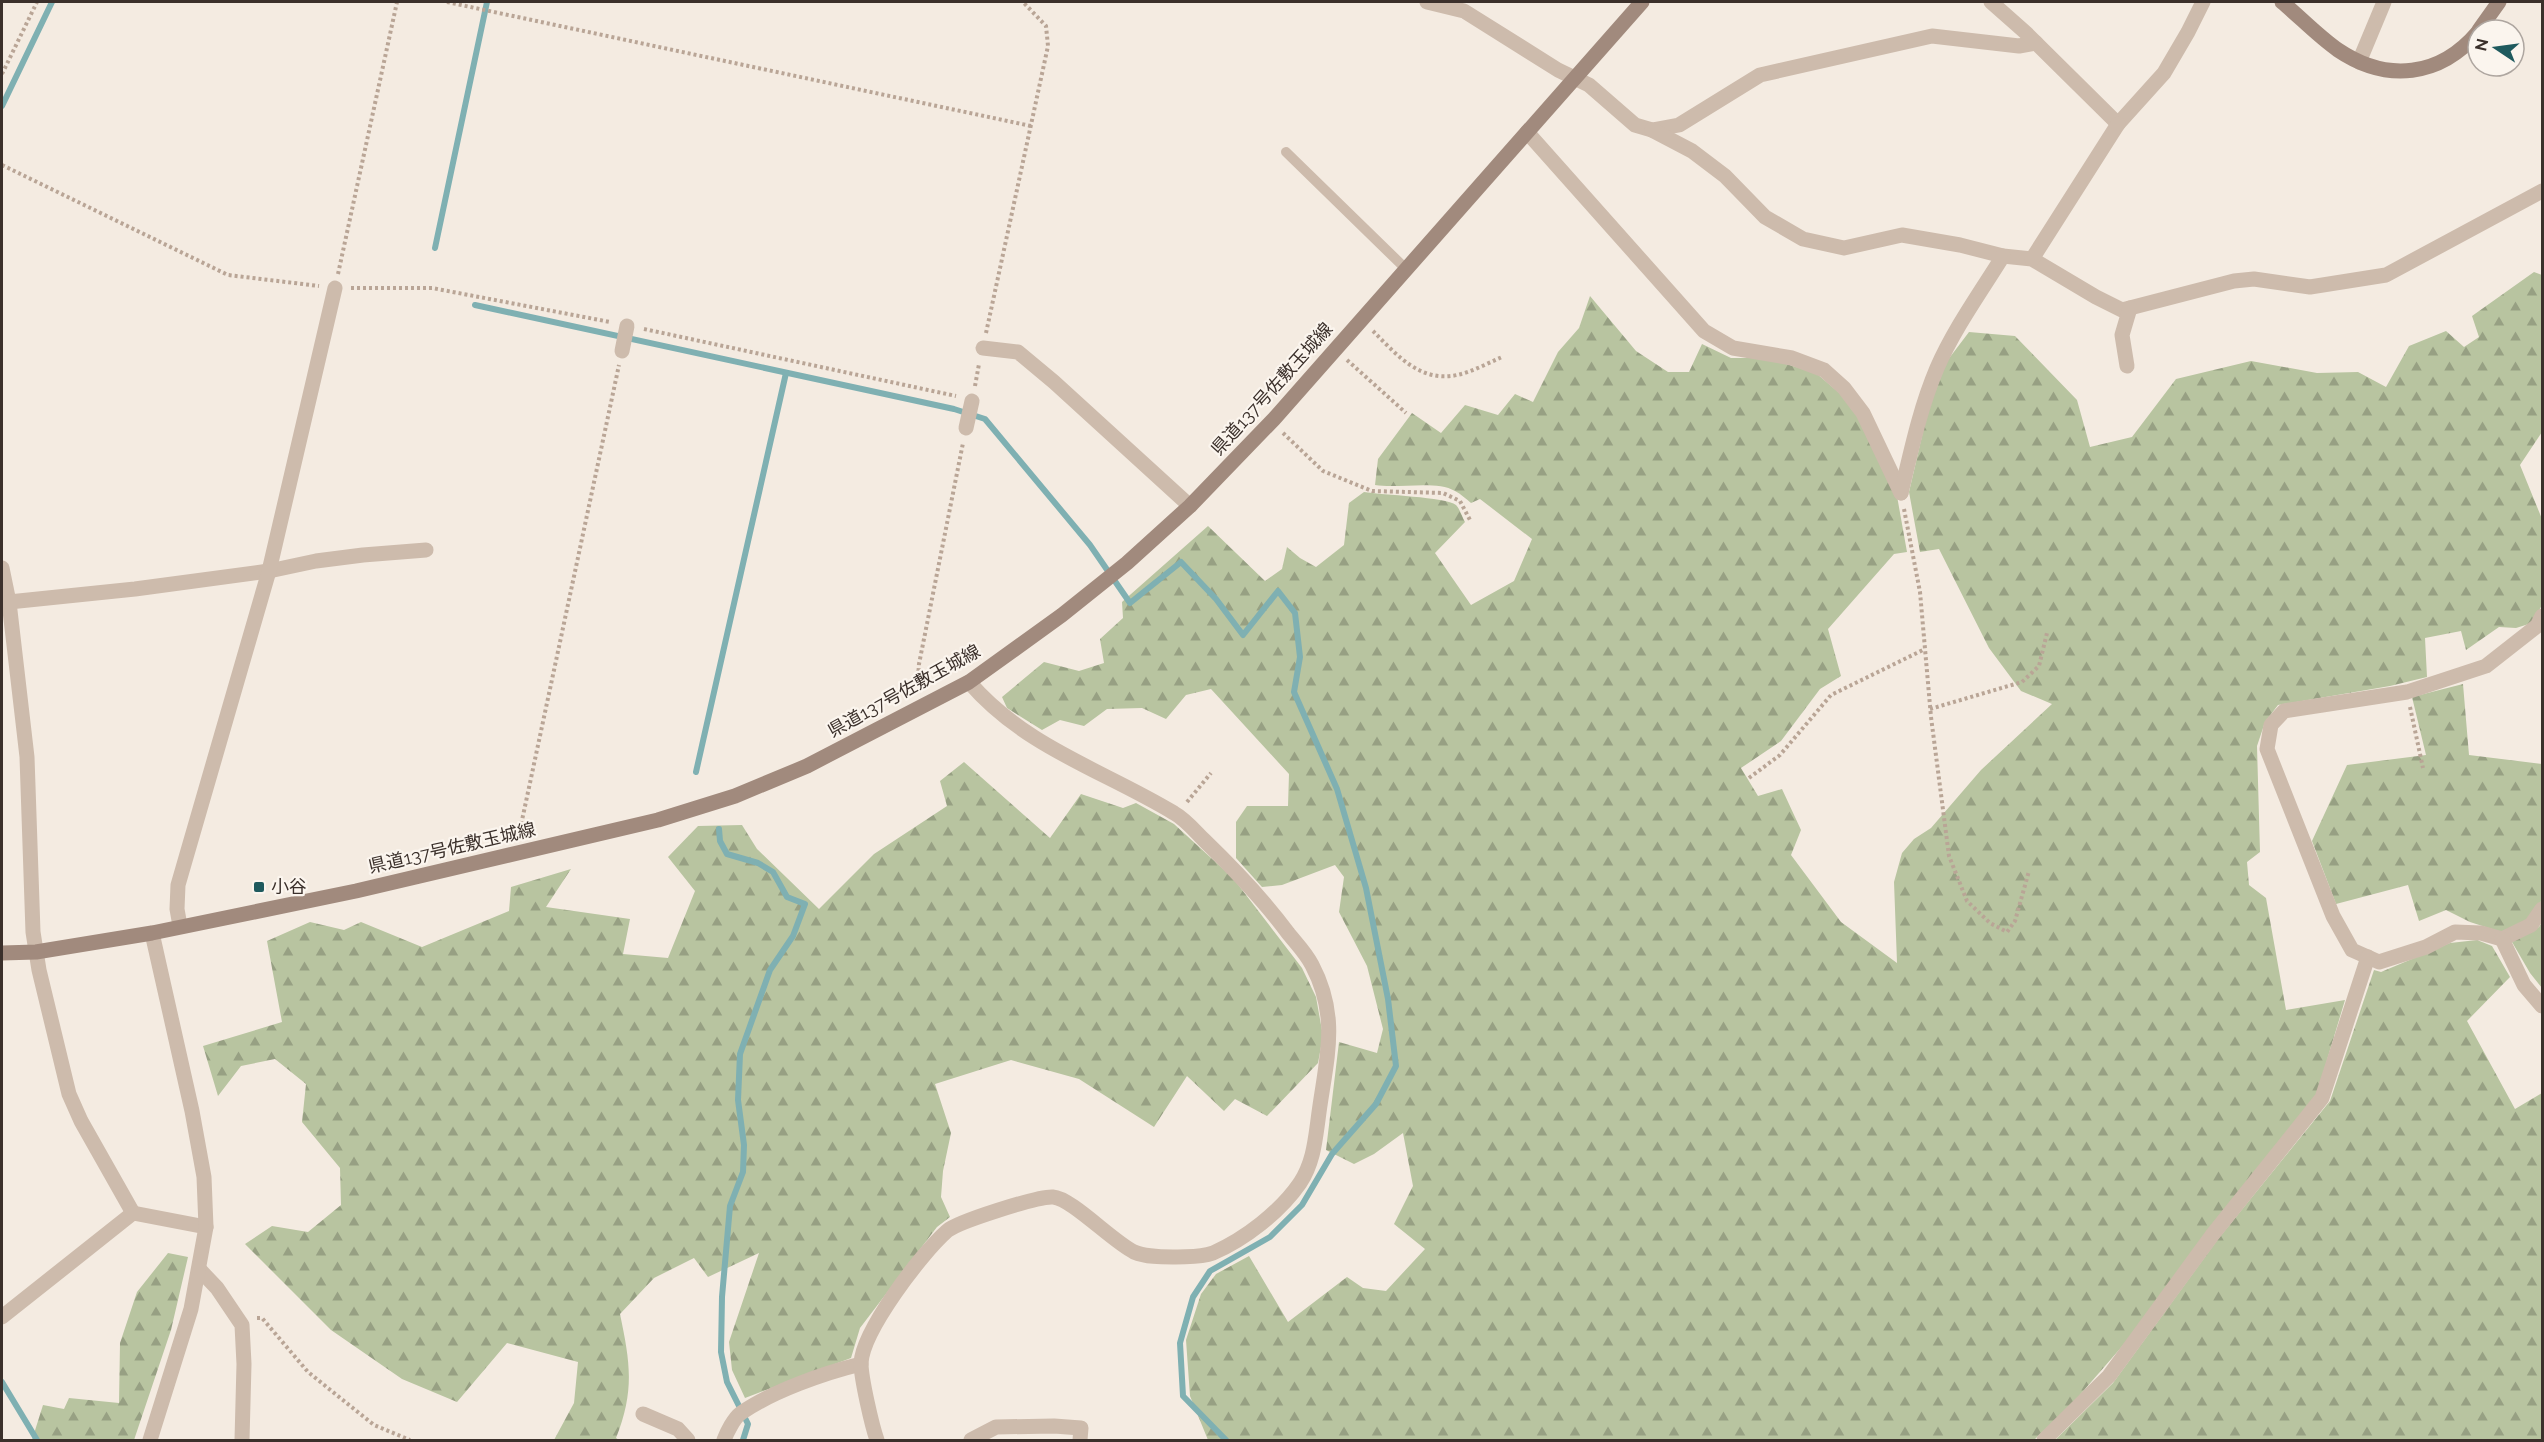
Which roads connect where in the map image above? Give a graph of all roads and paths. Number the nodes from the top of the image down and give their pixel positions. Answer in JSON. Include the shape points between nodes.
{"nodes":[{"id":1,"x":37,"y":2,"type":"edge"},
{"id":2,"x":397,"y":2,"type":"edge"},
{"id":3,"x":447,"y":2,"type":"edge"},
{"id":4,"x":1023,"y":2,"type":"edge"},
{"id":5,"x":1427,"y":2,"type":"edge"},
{"id":6,"x":1642,"y":2,"type":"edge"},
{"id":7,"x":1992,"y":2,"type":"edge"},
{"id":8,"x":2202,"y":2,"type":"edge"},
{"id":9,"x":2282,"y":2,"type":"edge"},
{"id":10,"x":2384,"y":2,"type":"edge"},
{"id":11,"x":2499,"y":2,"type":"edge"},
{"id":12,"x":2488,"y":18,"type":"edge"},
{"id":13,"x":2036,"y":43,"type":"junction"},
{"id":14,"x":2466,"y":46,"type":"edge"},
{"id":15,"x":2359,"y":62,"type":"junction"},
{"id":16,"x":2,"y":74,"type":"edge"},
{"id":17,"x":1576,"y":76,"type":"junction"},
{"id":18,"x":2118,"y":124,"type":"junction"},
{"id":19,"x":1031,"y":126,"type":"junction"},
{"id":20,"x":1652,"y":130,"type":"junction"},
{"id":21,"x":1527,"y":132,"type":"junction"},
{"id":22,"x":1286,"y":152,"type":"dead end"},
{"id":23,"x":2,"y":165,"type":"edge"},
{"id":24,"x":2542,"y":191,"type":"edge"},
{"id":25,"x":2003,"y":256,"type":"junction"},
{"id":26,"x":2032,"y":259,"type":"junction"},
{"id":27,"x":1406,"y":269,"type":"junction"},
{"id":28,"x":335,"y":288,"type":"junction"},
{"id":29,"x":2130,"y":308,"type":"junction"},
{"id":30,"x":1361,"y":320,"type":"junction"},
{"id":31,"x":627,"y":326,"type":"junction"},
{"id":32,"x":983,"y":348,"type":"junction"},
{"id":33,"x":1335,"y":350,"type":"junction"},
{"id":34,"x":621,"y":351,"type":"joint"},
{"id":35,"x":1502,"y":357,"type":"dead end"},
{"id":36,"x":2127,"y":366,"type":"dead end"},
{"id":37,"x":972,"y":400,"type":"junction"},
{"id":38,"x":1406,"y":413,"type":"dead end"},
{"id":39,"x":1271,"y":422,"type":"junction"},
{"id":40,"x":966,"y":428,"type":"joint"},
{"id":41,"x":1901,"y":493,"type":"junction"},
{"id":42,"x":1190,"y":506,"type":"junction"},
{"id":43,"x":1471,"y":522,"type":"dead end"},
{"id":44,"x":426,"y":550,"type":"dead end"},
{"id":45,"x":2,"y":568,"type":"edge"},
{"id":46,"x":269,"y":571,"type":"junction"},
{"id":47,"x":9,"y":602,"type":"junction"},
{"id":48,"x":2542,"y":616,"type":"edge"},
{"id":49,"x":2047,"y":633,"type":"dead end"},
{"id":50,"x":1924,"y":650,"type":"junction"},
{"id":51,"x":969,"y":682,"type":"junction"},
{"id":52,"x":2407,"y":692,"type":"junction"},
{"id":53,"x":929,"y":703,"type":"junction"},
{"id":54,"x":1930,"y":709,"type":"junction"},
{"id":55,"x":2423,"y":768,"type":"dead end"},
{"id":56,"x":1211,"y":773,"type":"dead end"},
{"id":57,"x":1749,"y":778,"type":"dead end"},
{"id":58,"x":1178,"y":814,"type":"junction"},
{"id":59,"x":528,"y":850,"type":"junction"},
{"id":60,"x":2029,"y":871,"type":"dead end"},
{"id":61,"x":2542,"y":909,"type":"edge"},
{"id":62,"x":180,"y":926,"type":"junction"},
{"id":63,"x":152,"y":933,"type":"junction"},
{"id":64,"x":2502,"y":939,"type":"junction"},
{"id":65,"x":36,"y":952,"type":"junction"},
{"id":66,"x":2,"y":953,"type":"edge"},
{"id":67,"x":2368,"y":957,"type":"junction"},
{"id":68,"x":2542,"y":1006,"type":"edge"},
{"id":69,"x":133,"y":1213,"type":"junction"},
{"id":70,"x":206,"y":1227,"type":"junction"},
{"id":71,"x":199,"y":1269,"type":"junction"},
{"id":72,"x":2,"y":1317,"type":"edge"},
{"id":73,"x":237,"y":1318,"type":"junction"},
{"id":74,"x":861,"y":1364,"type":"junction"},
{"id":75,"x":643,"y":1414,"type":"dead end"},
{"id":76,"x":150,"y":1440,"type":"edge"},
{"id":77,"x":242,"y":1440,"type":"edge"},
{"id":78,"x":410,"y":1440,"type":"edge"},
{"id":79,"x":688,"y":1440,"type":"edge"},
{"id":80,"x":724,"y":1440,"type":"edge"},
{"id":81,"x":878,"y":1440,"type":"edge"},
{"id":82,"x":971,"y":1440,"type":"edge"},
{"id":83,"x":1080,"y":1440,"type":"edge"},
{"id":84,"x":2044,"y":1440,"type":"edge"}],
"edges":[{"from":1,"to":16,"type":"path"},
{"from":2,"to":28,"type":"path"},
{"from":3,"to":19,"type":"path"},
{"from":4,"to":19,"type":"path","via":[[1046,26],[1048,46]]},
{"from":5,"to":17,"type":"street","via":[[1464,11],[1558,70]]},
{"from":6,"to":17,"type":"main road","name":"県道137号佐敷玉城線"},
{"from":7,"to":13,"type":"street"},
{"from":8,"to":18,"type":"street","via":[[2164,73]]},
{"from":9,"to":15,"type":"main road","via":[[2337,49]]},
{"from":10,"to":15,"type":"street"},
{"from":11,"to":12,"type":"main road"},
{"from":13,"to":18,"type":"street"},
{"from":13,"to":20,"type":"street","via":[[2019,46],[1932,36],[1761,75],[1680,125]]},
{"from":14,"to":15,"type":"main road","via":[[2453,56],[2412,71],[2380,69]]},
{"from":17,"to":20,"type":"street","via":[[1635,125]]},
{"from":17,"to":21,"type":"main road","name":"県道137号佐敷玉城線"},
{"from":18,"to":26,"type":"street"},
{"from":19,"to":32,"type":"path"},
{"from":20,"to":25,"type":"street","via":[[1692,151],[1725,176],[1765,217],[1803,239],[1844,248],[1902,235]]},
{"from":21,"to":27,"type":"main road","name":"県道137号佐敷玉城線"},
{"from":21,"to":41,"type":"street","via":[[1704,331],[1733,348],[1792,358],[1824,370],[1844,388],[1863,413]]},
{"from":22,"to":27,"type":"lane"},
{"from":23,"to":28,"type":"path","via":[[228,276]]},
{"from":24,"to":29,"type":"street","via":[[2386,274],[2310,287],[2254,279],[2234,281]]},
{"from":25,"to":26,"type":"street"},
{"from":25,"to":41,"type":"street","via":[[1937,368],[1919,418]]},
{"from":26,"to":29,"type":"street","via":[[2096,297],[2122,310]]},
{"from":27,"to":30,"type":"main road","name":"県道137号佐敷玉城線"},
{"from":28,"to":31,"type":"path","via":[[432,288]]},
{"from":28,"to":46,"type":"street"},
{"from":29,"to":36,"type":"street","via":[[2122,335]]},
{"from":30,"to":33,"type":"main road","name":"県道137号佐敷玉城線"},
{"from":30,"to":35,"type":"path","via":[[1409,366],[1431,375],[1457,375]]},
{"from":31,"to":34,"type":"street"},
{"from":31,"to":37,"type":"path"},
{"from":32,"to":37,"type":"path"},
{"from":32,"to":42,"type":"street","via":[[1018,352]]},
{"from":33,"to":38,"type":"path"},
{"from":33,"to":39,"type":"main road","name":"県道137号佐敷玉城線"},
{"from":34,"to":59,"type":"path","via":[[521,825]]},
{"from":37,"to":40,"type":"street"},
{"from":39,"to":42,"type":"main road","name":"県道137号佐敷玉城線"},
{"from":39,"to":43,"type":"path","via":[[1323,471],[1372,490],[1443,493],[1460,501]]},
{"from":40,"to":53,"type":"path","via":[[919,664],[919,688]]},
{"from":41,"to":50,"type":"path","via":[[1920,592]]},
{"from":42,"to":51,"type":"main road","name":"県道137号佐敷玉城線","via":[[1100,585]]},
{"from":44,"to":46,"type":"street","via":[[328,559]]},
{"from":45,"to":47,"type":"street"},
{"from":46,"to":47,"type":"street"},
{"from":46,"to":62,"type":"street","via":[[178,885]]},
{"from":47,"to":65,"type":"street","via":[[27,757]]},
{"from":48,"to":52,"type":"street","via":[[2536,626],[2486,666]]},
{"from":49,"to":54,"type":"path","via":[[2039,666],[2022,682]]},
{"from":50,"to":54,"type":"path"},
{"from":50,"to":57,"type":"path","via":[[1831,695],[1780,755]]},
{"from":51,"to":53,"type":"main road","name":"県道137号佐敷玉城線"},
{"from":51,"to":58,"type":"street","via":[[1000,714],[1035,739]]},
{"from":52,"to":55,"type":"path"},
{"from":52,"to":67,"type":"street","via":[[2283,711],[2271,725],[2267,749],[2333,916],[2352,950]]},
{"from":53,"to":59,"type":"main road","name":"県道137号佐敷玉城線","via":[[807,766],[735,796],[658,820]]},
{"from":54,"to":60,"type":"path","via":[[1948,856],[1967,901],[1990,923],[2007,932],[2015,921]]},
{"from":56,"to":58,"type":"path"},
{"from":58,"to":74,"type":"street","via":[[1236,870],[1279,920],[1311,962],[1323,991],[1330,1033],[1314,1154],[1300,1183],[1248,1233],[1200,1256],[1156,1257],[1136,1253],[1058,1197],[1042,1197],[949,1228],[896,1292],[867,1338]]},
{"from":59,"to":62,"type":"main road","name":"県道137号佐敷玉城線","via":[[356,891]]},
{"from":61,"to":64,"type":"street","via":[[2531,925]]},
{"from":62,"to":63,"type":"main road","name":"県道137号佐敷玉城線"},
{"from":63,"to":65,"type":"main road","name":"県道137号佐敷玉城線"},
{"from":63,"to":70,"type":"street","via":[[192,1111],[204,1178]]},
{"from":64,"to":67,"type":"street","via":[[2481,933],[2455,933],[2379,962]]},
{"from":64,"to":68,"type":"street","via":[[2524,984]]},
{"from":65,"to":66,"type":"main road","name":"県道137号佐敷玉城線"},
{"from":65,"to":69,"type":"street","via":[[69,1095]]},
{"from":67,"to":84,"type":"street","via":[[2322,1098],[2213,1234],[2109,1376]]},
{"from":69,"to":70,"type":"street"},
{"from":69,"to":72,"type":"street"},
{"from":70,"to":71,"type":"street"},
{"from":71,"to":73,"type":"street"},
{"from":71,"to":76,"type":"street","via":[[191,1309]]},
{"from":73,"to":77,"type":"street","via":[[242,1325],[244,1364]]},
{"from":73,"to":78,"type":"path","via":[[262,1318],[308,1372],[374,1425]]},
{"from":74,"to":80,"type":"street","via":[[828,1373],[739,1414]]},
{"from":74,"to":81,"type":"street"},
{"from":75,"to":79,"type":"street","via":[[678,1429]]},
{"from":82,"to":83,"type":"street","via":[[996,1427],[1054,1426],[1081,1428]]}]}
